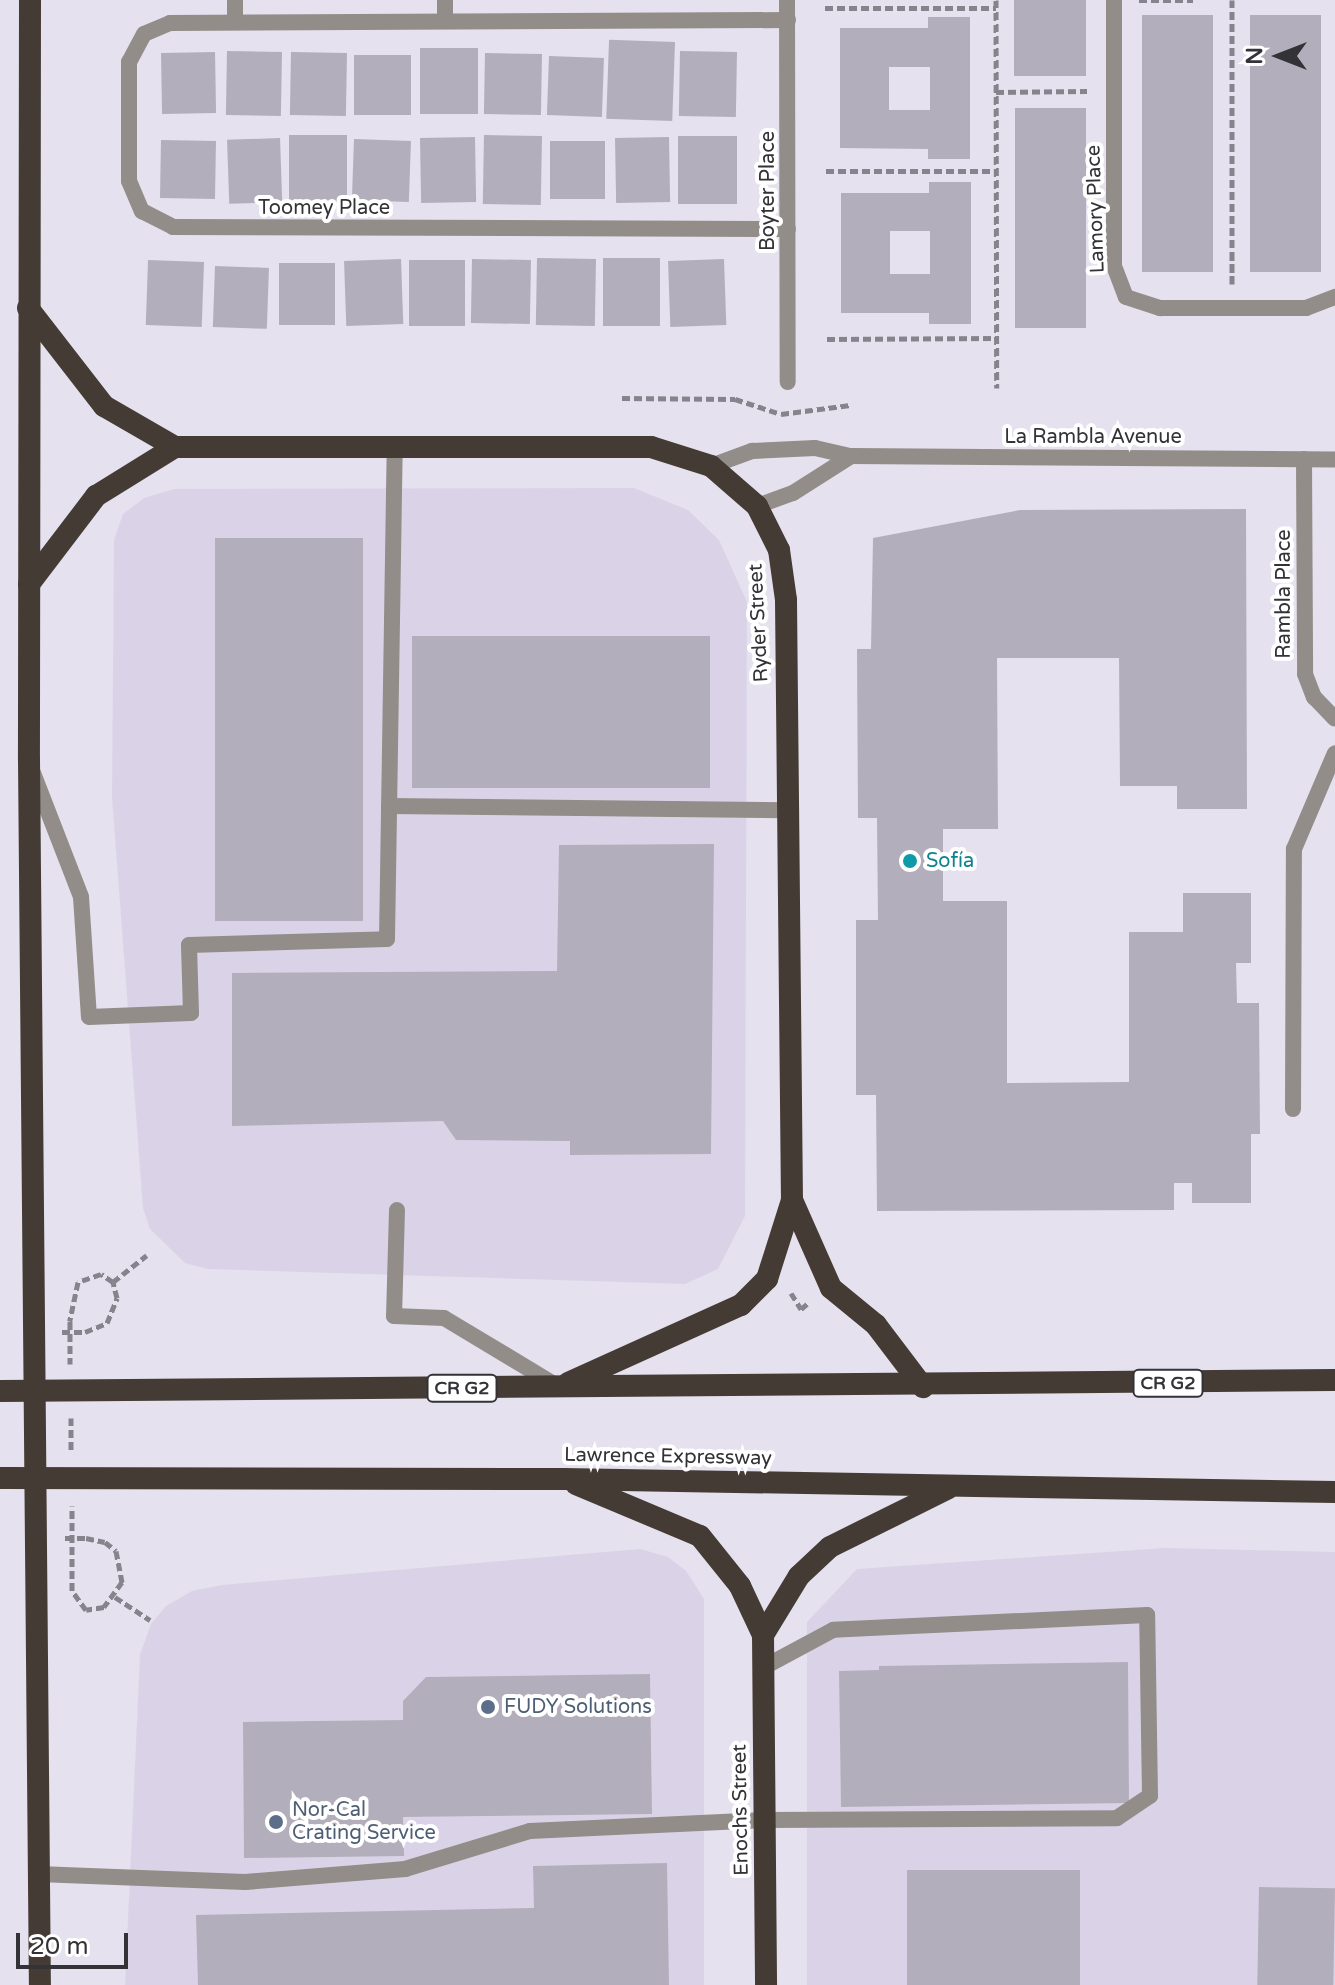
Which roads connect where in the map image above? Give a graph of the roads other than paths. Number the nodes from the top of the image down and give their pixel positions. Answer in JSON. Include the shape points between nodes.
{"nodes":[{"id":1,"x":30,"y":0,"type":"edge"},
{"id":2,"x":235,"y":0,"type":"edge"},
{"id":3,"x":445,"y":0,"type":"edge"},
{"id":4,"x":787,"y":0,"type":"edge"},
{"id":5,"x":1114,"y":0,"type":"edge"},
{"id":6,"x":788,"y":20,"type":"junction"},
{"id":7,"x":235,"y":21,"type":"junction"},
{"id":8,"x":445,"y":21,"type":"junction"},
{"id":9,"x":788,"y":229,"type":"junction"},
{"id":10,"x":1335,"y":297,"type":"edge"},
{"id":11,"x":28,"y":308,"type":"junction"},
{"id":12,"x":788,"y":382,"type":"dead end"},
{"id":13,"x":395,"y":446,"type":"junction"},
{"id":14,"x":175,"y":447,"type":"junction"},
{"id":15,"x":851,"y":456,"type":"junction"},
{"id":16,"x":1304,"y":459,"type":"junction"},
{"id":17,"x":1335,"y":459,"type":"edge"},
{"id":18,"x":711,"y":466,"type":"junction"},
{"id":19,"x":757,"y":506,"type":"junction"},
{"id":20,"x":29,"y":584,"type":"junction"},
{"id":21,"x":1335,"y":719,"type":"edge"},
{"id":22,"x":1335,"y":753,"type":"edge"},
{"id":23,"x":29,"y":760,"type":"junction"},
{"id":24,"x":389,"y":806,"type":"junction"},
{"id":25,"x":787,"y":810,"type":"junction"},
{"id":26,"x":1293,"y":1109,"type":"dead end"},
{"id":27,"x":792,"y":1200,"type":"junction"},
{"id":28,"x":397,"y":1210,"type":"dead end"},
{"id":29,"x":1335,"y":1380,"type":"edge"},
{"id":30,"x":559,"y":1387,"type":"junction"},
{"id":31,"x":923,"y":1387,"type":"junction"},
{"id":32,"x":0,"y":1391,"type":"edge"},
{"id":33,"x":0,"y":1478,"type":"edge"},
{"id":34,"x":564,"y":1479,"type":"junction"},
{"id":35,"x":950,"y":1487,"type":"junction"},
{"id":36,"x":1335,"y":1492,"type":"edge"},
{"id":37,"x":763,"y":1635,"type":"junction"},
{"id":38,"x":764,"y":1667,"type":"junction"},
{"id":39,"x":765,"y":1820,"type":"junction"},
{"id":40,"x":38,"y":1874,"type":"junction"},
{"id":41,"x":42,"y":1979,"type":"edge"},
{"id":42,"x":766,"y":1985,"type":"edge"}],
"edges":[{"from":1,"to":11,"type":"highway"},
{"from":2,"to":7,"type":"street"},
{"from":3,"to":8,"type":"street"},
{"from":4,"to":6,"type":"street","name":"Boyter Place"},
{"from":5,"to":10,"type":"street","name":"Lamory Place","via":[[1114,266],[1126,297],[1160,308],[1306,308]]},
{"from":6,"to":8,"type":"street","name":"Toomey Place"},
{"from":6,"to":9,"type":"street","name":"Boyter Place"},
{"from":7,"to":8,"type":"street","name":"Toomey Place"},
{"from":7,"to":9,"type":"street","name":"Toomey Place","via":[[170,23],[135,44],[129,62],[129,181],[142,211],[156,223],[191,228]]},
{"from":9,"to":12,"type":"street","name":"Boyter Place"},
{"from":11,"to":14,"type":"highway","via":[[104,406]]},
{"from":11,"to":20,"type":"highway"},
{"from":13,"to":14,"type":"highway","name":"Ryder Street"},
{"from":13,"to":18,"type":"highway","name":"Ryder Street","via":[[651,447]]},
{"from":13,"to":24,"type":"street"},
{"from":14,"to":20,"type":"highway","via":[[96,496]]},
{"from":15,"to":16,"type":"street","name":"La Rambla Avenue"},
{"from":15,"to":18,"type":"street","name":"La Rambla Avenue","via":[[815,448],[752,451]]},
{"from":15,"to":19,"type":"street","via":[[793,493]]},
{"from":16,"to":17,"type":"street","name":"La Rambla Avenue"},
{"from":16,"to":21,"type":"street","name":"Rambla Place","via":[[1305,674],[1314,697]]},
{"from":18,"to":19,"type":"highway","name":"Ryder Street"},
{"from":19,"to":25,"type":"highway","name":"Ryder Street","via":[[774,534],[784,574]]},
{"from":20,"to":23,"type":"highway"},
{"from":22,"to":26,"type":"street","via":[[1294,849]]},
{"from":23,"to":24,"type":"street","via":[[81,897],[89,1017],[191,1013],[189,945],[387,939]]},
{"from":23,"to":40,"type":"highway"},
{"from":24,"to":25,"type":"street"},
{"from":25,"to":27,"type":"highway","name":"Ryder Street"},
{"from":27,"to":30,"type":"highway","via":[[767,1279],[741,1305]]},
{"from":27,"to":31,"type":"highway","via":[[831,1288],[876,1325]]},
{"from":28,"to":30,"type":"street","via":[[394,1316],[444,1318]]},
{"from":29,"to":31,"type":"highway","number":"CR G2"},
{"from":30,"to":31,"type":"highway","number":"CR G2"},
{"from":30,"to":32,"type":"highway","number":"CR G2"},
{"from":33,"to":34,"type":"highway","name":"Lawrence Expressway"},
{"from":34,"to":35,"type":"highway","name":"Lawrence Expressway"},
{"from":34,"to":37,"type":"highway","via":[[700,1536],[740,1586]]},
{"from":35,"to":36,"type":"highway","name":"Lawrence Expressway"},
{"from":35,"to":37,"type":"highway","via":[[830,1547],[799,1576]]},
{"from":37,"to":38,"type":"highway","name":"Enochs Street"},
{"from":38,"to":39,"type":"highway","name":"Enochs Street"},
{"from":38,"to":39,"type":"street","via":[[833,1630],[1147,1615],[1150,1796],[1117,1818]]},
{"from":39,"to":40,"type":"street","via":[[530,1831],[405,1869],[245,1882]]},
{"from":39,"to":42,"type":"highway","name":"Enochs Street"},
{"from":40,"to":41,"type":"highway"}]}
